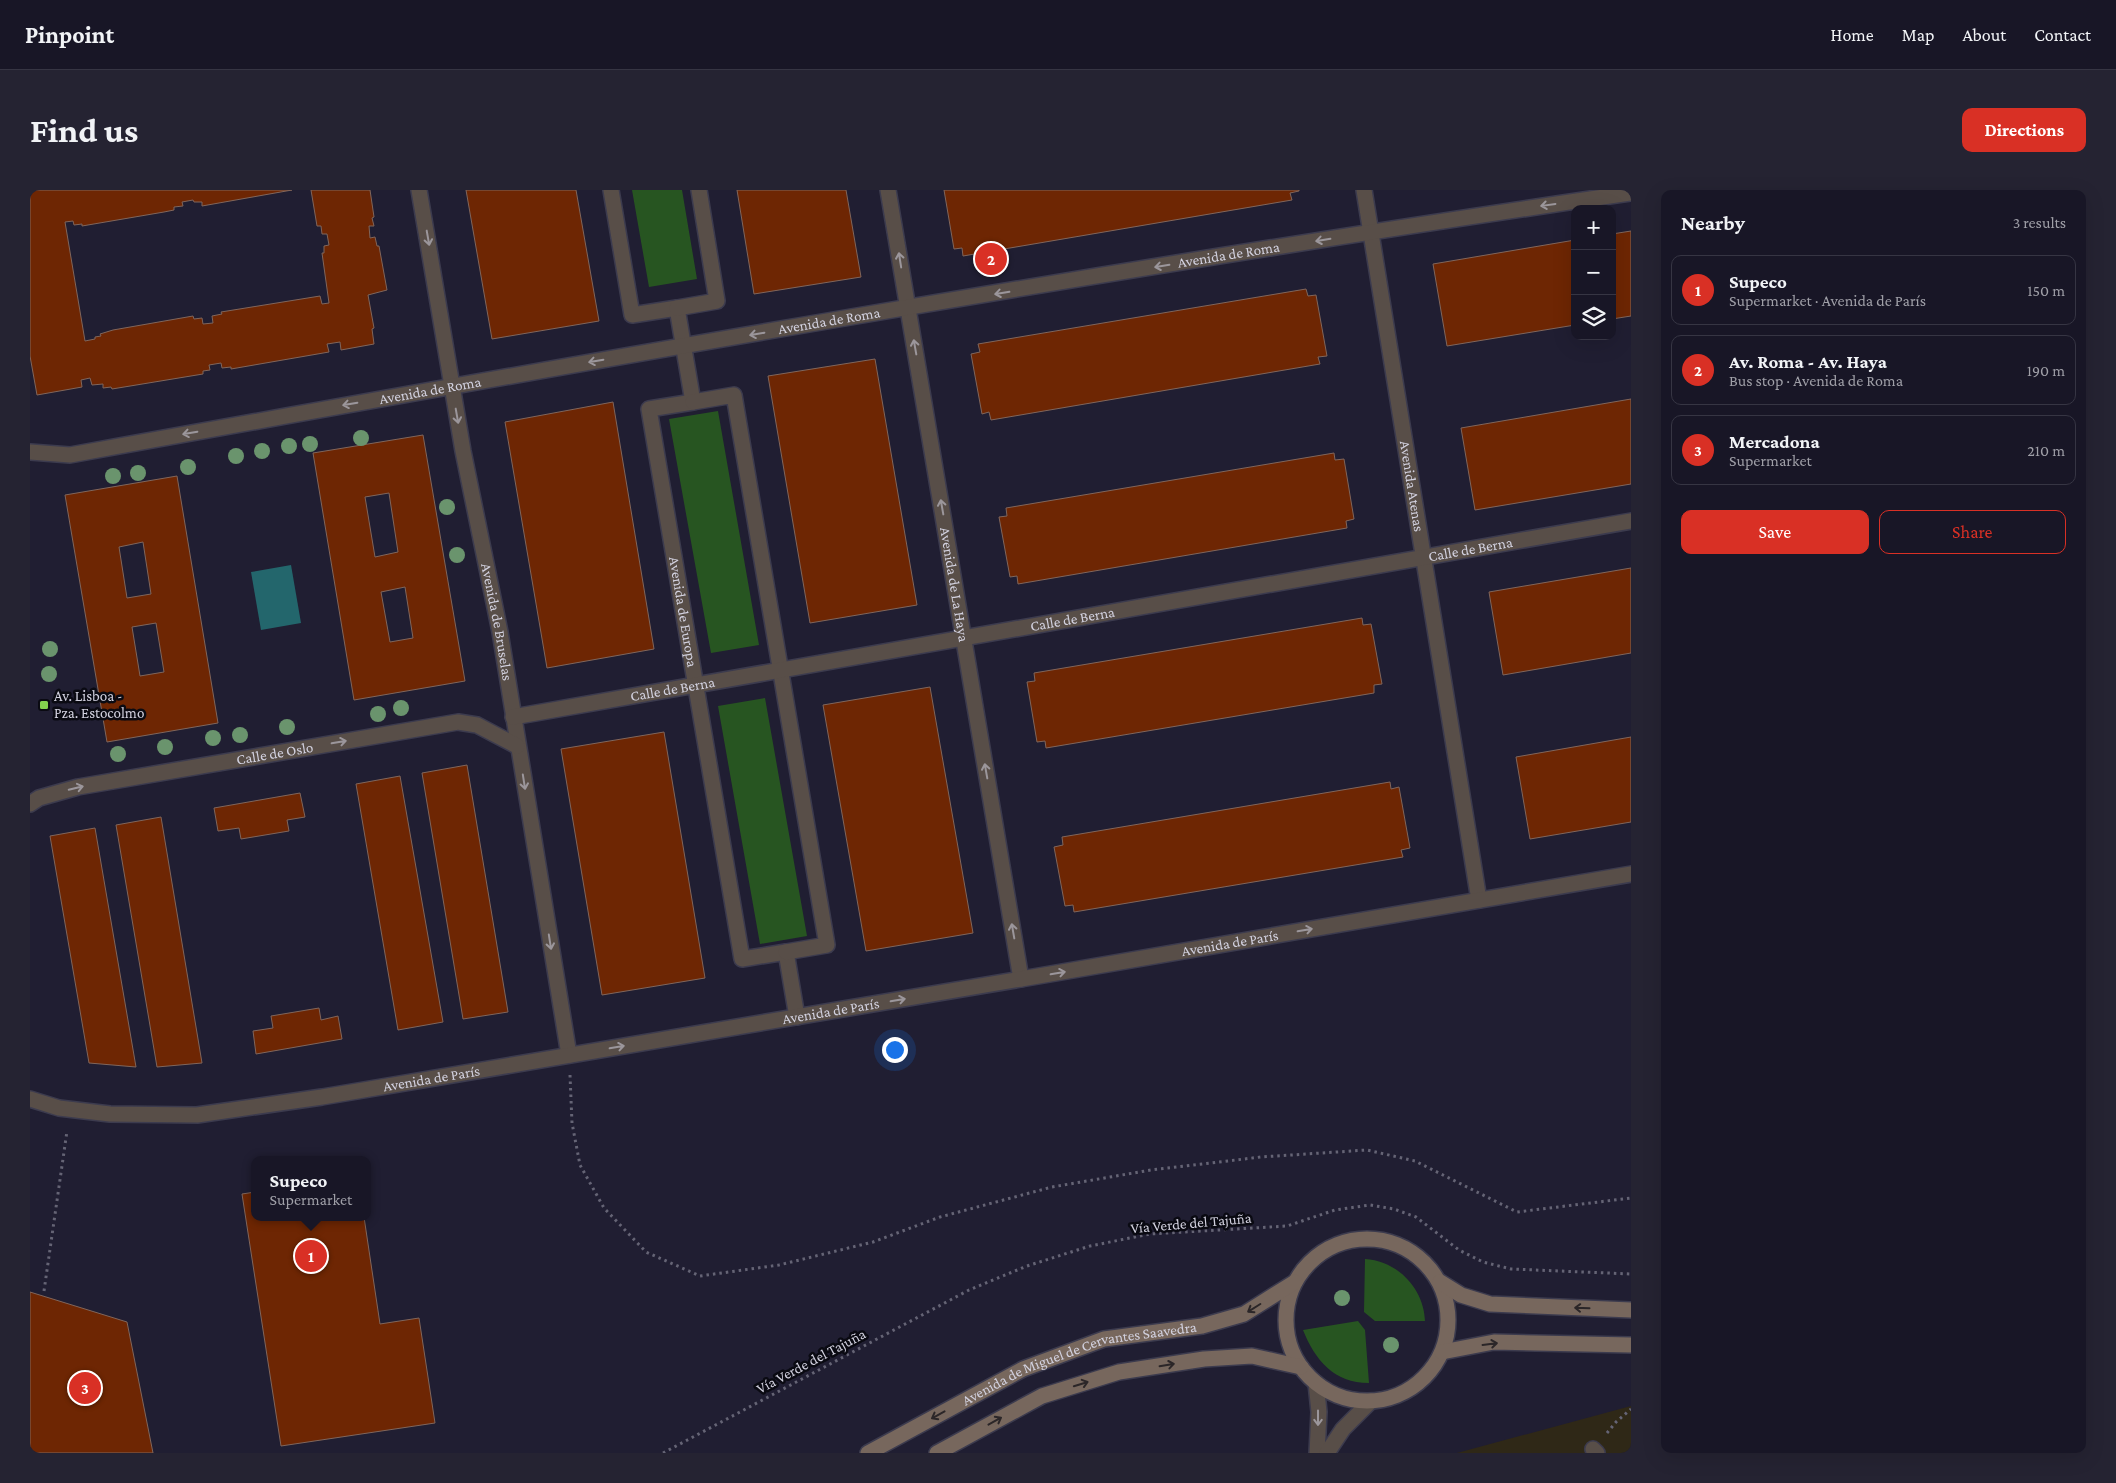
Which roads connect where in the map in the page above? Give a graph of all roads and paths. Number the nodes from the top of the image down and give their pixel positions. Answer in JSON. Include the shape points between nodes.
{"nodes":[{"id":1,"x":420,"y":190,"type":"edge"},
{"id":2,"x":611,"y":190,"type":"edge"},
{"id":3,"x":699,"y":190,"type":"edge"},
{"id":4,"x":888,"y":190,"type":"edge"},
{"id":5,"x":1364,"y":190,"type":"edge"},
{"id":6,"x":1631,"y":193,"type":"edge"},
{"id":7,"x":1371,"y":232,"type":"junction"},
{"id":8,"x":677,"y":308,"type":"junction"},
{"id":9,"x":908,"y":308,"type":"junction"},
{"id":10,"x":684,"y":347,"type":"junction"},
{"id":11,"x":452,"y":386,"type":"junction"},
{"id":12,"x":693,"y":402,"type":"junction"},
{"id":13,"x":30,"y":452,"type":"edge"},
{"id":14,"x":1631,"y":521,"type":"edge"},
{"id":15,"x":1424,"y":558,"type":"junction"},
{"id":16,"x":964,"y":639,"type":"junction"},
{"id":17,"x":781,"y":670,"type":"junction"},
{"id":18,"x":696,"y":685,"type":"junction"},
{"id":19,"x":512,"y":716,"type":"junction"},
{"id":20,"x":518,"y":746,"type":"junction"},
{"id":21,"x":30,"y":804,"type":"edge"},
{"id":22,"x":1631,"y":874,"type":"edge"},
{"id":23,"x":1479,"y":900,"type":"junction"},
{"id":24,"x":786,"y":952,"type":"junction"},
{"id":25,"x":1021,"y":979,"type":"junction"},
{"id":26,"x":797,"y":1017,"type":"junction"},
{"id":27,"x":569,"y":1055,"type":"junction"},
{"id":28,"x":30,"y":1099,"type":"edge"},
{"id":29,"x":70,"y":1109,"type":"junction"},
{"id":30,"x":1631,"y":1198,"type":"edge"},
{"id":31,"x":1631,"y":1274,"type":"edge"},
{"id":32,"x":1295,"y":1282,"type":"junction"},
{"id":33,"x":1440,"y":1282,"type":"junction"},
{"id":34,"x":44,"y":1291,"type":"dead end"},
{"id":35,"x":1631,"y":1310,"type":"edge"},
{"id":36,"x":1631,"y":1345,"type":"edge"},
{"id":37,"x":1442,"y":1352,"type":"junction"},
{"id":38,"x":1301,"y":1367,"type":"junction"},
{"id":39,"x":1316,"y":1382,"type":"junction"},
{"id":40,"x":1371,"y":1401,"type":"junction"},
{"id":41,"x":1631,"y":1409,"type":"edge"},
{"id":42,"x":1595,"y":1451,"type":"edge"},
{"id":43,"x":663,"y":1453,"type":"edge"},
{"id":44,"x":868,"y":1453,"type":"edge"},
{"id":45,"x":937,"y":1453,"type":"edge"},
{"id":46,"x":1316,"y":1453,"type":"edge"},
{"id":47,"x":1327,"y":1453,"type":"edge"}],
"edges":[{"from":1,"to":11,"type":"street","name":"Avenida de Bruselas","one_way":true},
{"from":2,"to":8,"type":"street","via":[[632,315]]},
{"from":3,"to":8,"type":"street","via":[[718,301]]},
{"from":9,"to":4,"type":"street","name":"Avenida de La Haya","one_way":true},
{"from":5,"to":7,"type":"street","name":"Avenida Atenas"},
{"from":6,"to":7,"type":"street","name":"Avenida de Roma","one_way":true},
{"from":7,"to":9,"type":"street","name":"Avenida de Roma","one_way":true},
{"from":7,"to":15,"type":"street","name":"Avenida Atenas"},
{"from":8,"to":10,"type":"street"},
{"from":9,"to":10,"type":"street","name":"Avenida de Roma","one_way":true},
{"from":16,"to":9,"type":"street","name":"Avenida de La Haya","one_way":true},
{"from":10,"to":11,"type":"street","name":"Avenida de Roma","one_way":true},
{"from":10,"to":12,"type":"street"},
{"from":11,"to":13,"type":"street","name":"Avenida de Roma","one_way":true,"via":[[70,455]]},
{"from":11,"to":19,"type":"street","name":"Avenida de Bruselas","one_way":true,"via":[[500,632]]},
{"from":12,"to":17,"type":"street","name":"Avenida de Europa","via":[[734,395]]},
{"from":12,"to":18,"type":"street","name":"Avenida de Europa","via":[[649,409]]},
{"from":14,"to":15,"type":"street","name":"Calle de Berna"},
{"from":15,"to":16,"type":"street","name":"Calle de Berna"},
{"from":15,"to":23,"type":"street","name":"Avenida Atenas"},
{"from":16,"to":17,"type":"street","name":"Calle de Berna"},
{"from":25,"to":16,"type":"street","name":"Avenida de La Haya","one_way":true},
{"from":17,"to":18,"type":"street","name":"Calle de Berna"},
{"from":17,"to":24,"type":"street","name":"Avenida de Europa","via":[[827,945]]},
{"from":18,"to":19,"type":"street","name":"Calle de Berna"},
{"from":18,"to":24,"type":"street","name":"Avenida de Europa","via":[[742,960]]},
{"from":19,"to":20,"type":"street","name":"Avenida de Bruselas"},
{"from":21,"to":20,"type":"street","name":"Calle de Oslo","one_way":true,"via":[[39,798],[78,787],[458,722],[478,724]]},
{"from":20,"to":27,"type":"street","name":"Avenida de Bruselas","one_way":true},
{"from":22,"to":23,"type":"street","name":"Avenida de París"},
{"from":25,"to":23,"type":"street","name":"Avenida de París","one_way":true},
{"from":24,"to":26,"type":"street"},
{"from":26,"to":25,"type":"street","name":"Avenida de París","one_way":true},
{"from":27,"to":26,"type":"street","name":"Avenida de París","one_way":true},
{"from":27,"to":29,"type":"street","name":"Avenida de París","via":[[197,1116],[110,1114]]},
{"from":27,"to":30,"type":"path","via":[[572,1123],[580,1165],[604,1208],[646,1252],[700,1276],[779,1264],[873,1242],[940,1217],[1052,1187],[1151,1170],[1261,1157],[1367,1150],[1415,1161],[1517,1212]]},
{"from":28,"to":29,"type":"street","name":"Avenida de París"},
{"from":29,"to":34,"type":"path"},
{"from":31,"to":43,"type":"path","name":"Vía Verde del Tajuña","via":[[1511,1270],[1483,1262],[1460,1250],[1416,1217],[1394,1209],[1370,1206],[1335,1210],[1287,1226],[1150,1234],[1090,1246],[969,1290]]},
{"from":32,"to":33,"type":"main road","via":[[1311,1261],[1337,1244],[1355,1238],[1372,1238],[1394,1242],[1413,1252]]},
{"from":32,"to":38,"type":"main road","via":[[1286,1310],[1289,1340]]},
{"from":32,"to":44,"type":"main road","name":"Avenida de Miguel de Cervantes Saavedra","one_way":true,"via":[[1244,1314],[1202,1326],[1104,1339],[1023,1369]]},
{"from":35,"to":33,"type":"main road","one_way":true,"via":[[1490,1304],[1461,1295]]},
{"from":33,"to":37,"type":"main road","via":[[1449,1320]]},
{"from":37,"to":36,"type":"main road","one_way":true,"via":[[1494,1342]]},
{"from":37,"to":40,"type":"main road","via":[[1427,1376],[1403,1393]]},
{"from":38,"to":39,"type":"main road"},
{"from":45,"to":38,"type":"main road","name":"Avenida de Miguel de Cervantes Saavedra","one_way":true,"via":[[1042,1396],[1119,1372],[1204,1359],[1252,1356]]},
{"from":39,"to":40,"type":"main road","via":[[1339,1396]]},
{"from":39,"to":46,"type":"street","one_way":true},
{"from":40,"to":47,"type":"street","via":[[1343,1430]]},
{"from":41,"to":42,"type":"path","via":[[1616,1422]]}]}
